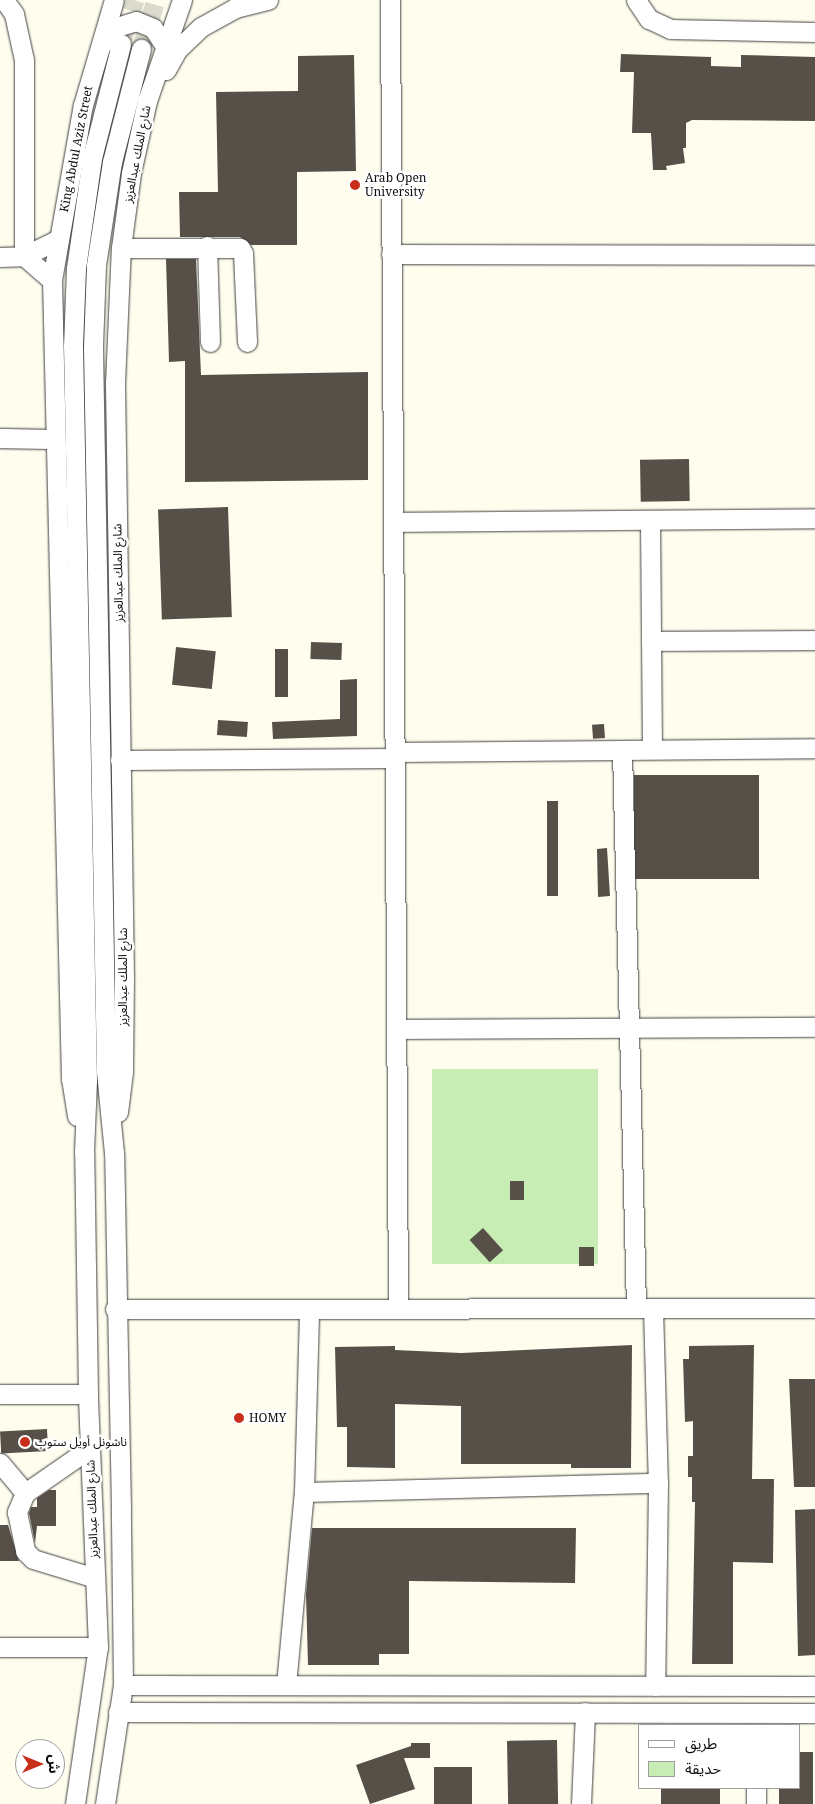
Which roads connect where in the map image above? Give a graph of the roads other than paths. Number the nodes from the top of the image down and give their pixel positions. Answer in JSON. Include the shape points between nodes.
{"nodes":[{"id":1,"x":4,"y":0,"type":"edge"},
{"id":2,"x":103,"y":0,"type":"edge"},
{"id":3,"x":114,"y":0,"type":"edge"},
{"id":4,"x":182,"y":0,"type":"edge"},
{"id":5,"x":268,"y":0,"type":"edge"},
{"id":6,"x":390,"y":0,"type":"edge"},
{"id":7,"x":636,"y":0,"type":"edge"},
{"id":8,"x":815,"y":32,"type":"edge"},
{"id":9,"x":121,"y":44,"type":"tunnel mouth"},
{"id":10,"x":166,"y":47,"type":"junction"},
{"id":11,"x":141,"y":49,"type":"tunnel mouth"},
{"id":12,"x":147,"y":101,"type":"junction"},
{"id":13,"x":82,"y":105,"type":"junction"},
{"id":14,"x":57,"y":240,"type":"junction"},
{"id":15,"x":207,"y":246,"type":"junction"},
{"id":16,"x":121,"y":248,"type":"junction"},
{"id":17,"x":391,"y":254,"type":"junction"},
{"id":18,"x":815,"y":255,"type":"edge"},
{"id":19,"x":24,"y":256,"type":"junction"},
{"id":20,"x":0,"y":257,"type":"edge"},
{"id":21,"x":52,"y":280,"type":"junction"},
{"id":22,"x":210,"y":342,"type":"dead end"},
{"id":23,"x":248,"y":342,"type":"dead end"},
{"id":24,"x":0,"y":438,"type":"edge"},
{"id":25,"x":54,"y":438,"type":"junction"},
{"id":26,"x":815,"y":518,"type":"edge"},
{"id":27,"x":650,"y":520,"type":"junction"},
{"id":28,"x":393,"y":522,"type":"junction"},
{"id":29,"x":815,"y":640,"type":"edge"},
{"id":30,"x":651,"y":641,"type":"junction"},
{"id":31,"x":815,"y":748,"type":"edge"},
{"id":32,"x":652,"y":749,"type":"junction"},
{"id":33,"x":622,"y":750,"type":"junction"},
{"id":34,"x":394,"y":755,"type":"junction"},
{"id":35,"x":120,"y":760,"type":"junction"},
{"id":36,"x":815,"y":1027,"type":"edge"},
{"id":37,"x":629,"y":1028,"type":"junction"},
{"id":38,"x":396,"y":1029,"type":"junction"},
{"id":39,"x":84,"y":1152,"type":"junction"},
{"id":40,"x":114,"y":1153,"type":"junction"},
{"id":41,"x":644,"y":1308,"type":"junction"},
{"id":42,"x":815,"y":1308,"type":"edge"},
{"id":43,"x":115,"y":1309,"type":"junction"},
{"id":44,"x":309,"y":1309,"type":"junction"},
{"id":45,"x":398,"y":1309,"type":"junction"},
{"id":46,"x":0,"y":1394,"type":"edge"},
{"id":47,"x":88,"y":1394,"type":"junction"},
{"id":48,"x":90,"y":1448,"type":"junction"},
{"id":49,"x":0,"y":1463,"type":"edge"},
{"id":50,"x":658,"y":1483,"type":"junction"},
{"id":51,"x":304,"y":1492,"type":"junction"},
{"id":52,"x":25,"y":1493,"type":"junction"},
{"id":53,"x":95,"y":1578,"type":"junction"},
{"id":54,"x":0,"y":1647,"type":"edge"},
{"id":55,"x":98,"y":1647,"type":"junction"},
{"id":56,"x":123,"y":1685,"type":"junction"},
{"id":57,"x":286,"y":1685,"type":"junction"},
{"id":58,"x":655,"y":1686,"type":"junction"},
{"id":59,"x":756,"y":1686,"type":"junction"},
{"id":60,"x":815,"y":1686,"type":"edge"},
{"id":61,"x":118,"y":1712,"type":"junction"},
{"id":62,"x":585,"y":1712,"type":"junction"},
{"id":63,"x":815,"y":1713,"type":"edge"},
{"id":64,"x":756,"y":1719,"type":"edge"},
{"id":65,"x":756,"y":1789,"type":"edge"},
{"id":66,"x":75,"y":1804,"type":"edge"},
{"id":67,"x":105,"y":1804,"type":"edge"},
{"id":68,"x":581,"y":1804,"type":"edge"},
{"id":69,"x":756,"y":1804,"type":"edge"}],
"edges":[{"from":1,"to":19,"type":"street","via":[[14,14],[24,60]]},
{"from":2,"to":13,"type":"street","via":[[88,54]]},
{"from":3,"to":13,"type":"street","name":"King Abdul Aziz Street"},
{"from":4,"to":10,"type":"street","name":"شارع الملك عبدالعزيز"},
{"from":5,"to":12,"type":"street","via":[[235,8],[201,28],[178,50]]},
{"from":6,"to":17,"type":"street"},
{"from":7,"to":8,"type":"street","via":[[649,19],[670,30]]},
{"from":9,"to":39,"type":"street","name":"شارع الملك عبدالعزيز","via":[[92,158],[76,268],[73,346],[87,1080]]},
{"from":10,"to":12,"type":"street","name":"شارع الملك عبدالعزيز"},
{"from":10,"to":13,"type":"street","via":[[160,34],[145,24],[127,22],[110,29]]},
{"from":11,"to":40,"type":"street","name":"شارع الملك عبدالعزيز","via":[[112,162],[96,265],[93,347],[106,1071]]},
{"from":12,"to":16,"type":"street","name":"شارع الملك عبدالعزيز","via":[[130,174]]},
{"from":13,"to":14,"type":"street","name":"King Abdul Aziz Street"},
{"from":14,"to":19,"type":"street"},
{"from":14,"to":21,"type":"street","name":"شارع الملك عبدالعزيز"},
{"from":15,"to":16,"type":"street"},
{"from":15,"to":22,"type":"street"},
{"from":15,"to":23,"type":"street","via":[[235,246],[243,253]]},
{"from":16,"to":35,"type":"street","name":"شارع الملك عبدالعزيز","via":[[115,383]]},
{"from":17,"to":18,"type":"street"},
{"from":17,"to":28,"type":"street"},
{"from":19,"to":20,"type":"street"},
{"from":19,"to":21,"type":"street"},
{"from":21,"to":25,"type":"street","name":"شارع الملك عبدالعزيز"},
{"from":24,"to":25,"type":"street"},
{"from":25,"to":39,"type":"street","name":"شارع الملك عبدالعزيز","via":[[71,1079]]},
{"from":26,"to":27,"type":"street"},
{"from":27,"to":28,"type":"street"},
{"from":27,"to":30,"type":"street"},
{"from":28,"to":34,"type":"street"},
{"from":29,"to":30,"type":"street"},
{"from":30,"to":32,"type":"street"},
{"from":31,"to":32,"type":"street"},
{"from":32,"to":33,"type":"street"},
{"from":33,"to":34,"type":"street"},
{"from":33,"to":37,"type":"street"},
{"from":34,"to":35,"type":"street"},
{"from":34,"to":38,"type":"street"},
{"from":35,"to":40,"type":"street","name":"شارع الملك عبدالعزيز","via":[[123,1072]]},
{"from":36,"to":37,"type":"street"},
{"from":37,"to":38,"type":"street"},
{"from":37,"to":41,"type":"street"},
{"from":38,"to":45,"type":"street"},
{"from":39,"to":47,"type":"street","name":"شارع الملك عبدالعزيز"},
{"from":40,"to":43,"type":"street","name":"شارع الملك عبدالعزيز"},
{"from":41,"to":42,"type":"street"},
{"from":41,"to":45,"type":"street"},
{"from":41,"to":50,"type":"street"},
{"from":43,"to":44,"type":"street"},
{"from":43,"to":56,"type":"street","name":"شارع الملك عبدالعزيز"},
{"from":44,"to":45,"type":"street"},
{"from":44,"to":51,"type":"street"},
{"from":46,"to":47,"type":"street"},
{"from":47,"to":48,"type":"street","name":"شارع الملك عبدالعزيز"},
{"from":48,"to":52,"type":"street"},
{"from":48,"to":53,"type":"street","name":"شارع الملك عبدالعزيز"},
{"from":49,"to":52,"type":"street"},
{"from":50,"to":51,"type":"street"},
{"from":50,"to":58,"type":"street"},
{"from":51,"to":57,"type":"street"},
{"from":52,"to":53,"type":"street","via":[[17,1512],[25,1551],[44,1564]]},
{"from":53,"to":55,"type":"street","name":"شارع الملك عبدالعزيز"},
{"from":54,"to":55,"type":"street"},
{"from":55,"to":66,"type":"street","name":"شارع الملك عبدالعزيز"},
{"from":56,"to":57,"type":"street"},
{"from":56,"to":61,"type":"street","name":"شارع الملك عبدالعزيز"},
{"from":57,"to":58,"type":"street"},
{"from":58,"to":59,"type":"street"},
{"from":59,"to":60,"type":"street"},
{"from":59,"to":64,"type":"street"},
{"from":61,"to":62,"type":"street"},
{"from":61,"to":67,"type":"street","name":"شارع الملك عبدالعزيز"},
{"from":62,"to":64,"type":"street"},
{"from":62,"to":68,"type":"street"},
{"from":63,"to":64,"type":"street"},
{"from":65,"to":69,"type":"street"}]}
